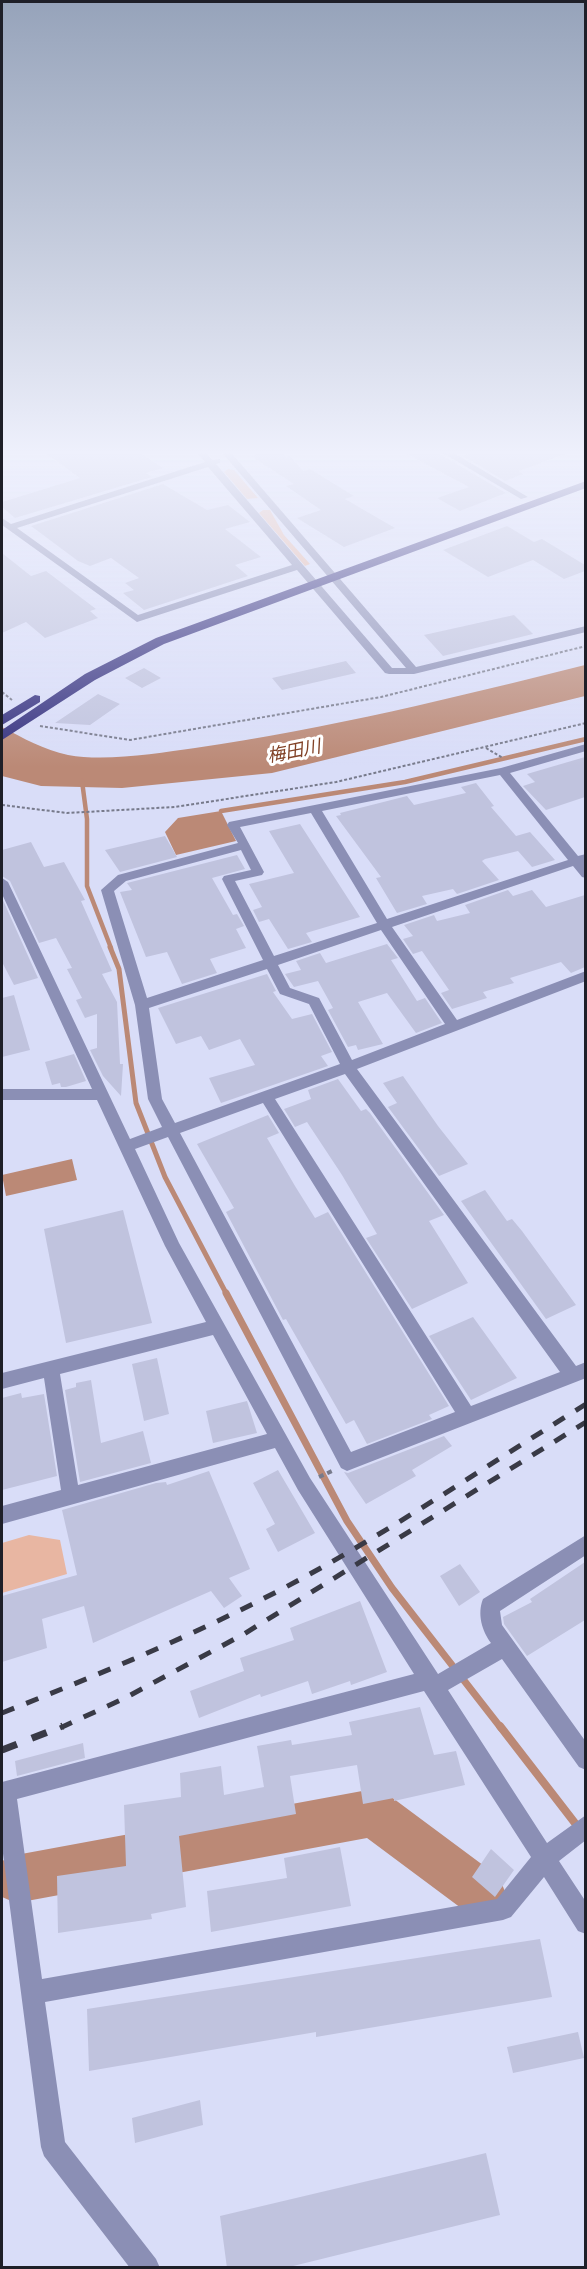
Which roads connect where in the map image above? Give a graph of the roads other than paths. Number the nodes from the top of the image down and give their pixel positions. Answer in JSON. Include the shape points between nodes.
{"nodes":[{"id":1,"x":49,"y":555,"type":"edge"},
{"id":2,"x":288,"y":555,"type":"edge"},
{"id":3,"x":313,"y":555,"type":"edge"},
{"id":4,"x":377,"y":555,"type":"edge"},
{"id":5,"x":383,"y":555,"type":"edge"},
{"id":6,"x":297,"y":566,"type":"junction"},
{"id":7,"x":329,"y":574,"type":"junction"},
{"id":8,"x":312,"y":581,"type":"junction"},
{"id":9,"x":585,"y":629,"type":"edge"},
{"id":10,"x":414,"y":671,"type":"junction"},
{"id":11,"x":12,"y":716,"type":"edge"},
{"id":12,"x":2,"y":736,"type":"edge"},
{"id":13,"x":585,"y":747,"type":"edge"},
{"id":14,"x":503,"y":771,"type":"junction"},
{"id":15,"x":315,"y":810,"type":"junction"},
{"id":16,"x":245,"y":845,"type":"junction"},
{"id":17,"x":580,"y":860,"type":"edge"},
{"id":18,"x":585,"y":874,"type":"edge"},
{"id":19,"x":2,"y":882,"type":"edge"},
{"id":20,"x":385,"y":926,"type":"junction"},
{"id":21,"x":270,"y":964,"type":"junction"},
{"id":22,"x":585,"y":976,"type":"edge"},
{"id":23,"x":142,"y":1005,"type":"junction"},
{"id":24,"x":454,"y":1026,"type":"junction"},
{"id":25,"x":348,"y":1066,"type":"junction"},
{"id":26,"x":102,"y":1094,"type":"junction"},
{"id":27,"x":2,"y":1095,"type":"edge"},
{"id":28,"x":266,"y":1096,"type":"junction"},
{"id":29,"x":167,"y":1132,"type":"junction"},
{"id":30,"x":133,"y":1144,"type":"junction"},
{"id":31,"x":216,"y":1327,"type":"junction"},
{"id":32,"x":51,"y":1369,"type":"junction"},
{"id":33,"x":579,"y":1373,"type":"edge"},
{"id":34,"x":2,"y":1381,"type":"edge"},
{"id":35,"x":468,"y":1417,"type":"junction"},
{"id":36,"x":279,"y":1439,"type":"junction"},
{"id":37,"x":71,"y":1496,"type":"junction"},
{"id":38,"x":2,"y":1515,"type":"edge"},
{"id":39,"x":585,"y":1544,"type":"edge"},
{"id":40,"x":505,"y":1646,"type":"junction"},
{"id":41,"x":430,"y":1684,"type":"junction"},
{"id":42,"x":585,"y":1760,"type":"edge"},
{"id":43,"x":3,"y":1791,"type":"edge"},
{"id":44,"x":585,"y":1826,"type":"edge"},
{"id":45,"x":544,"y":1859,"type":"junction"},
{"id":46,"x":585,"y":1923,"type":"edge"},
{"id":47,"x":31,"y":1993,"type":"junction"},
{"id":48,"x":147,"y":2268,"type":"edge"}],
"edges":[{"from":1,"to":6,"type":"street","via":[[137,619]]},
{"from":2,"to":6,"type":"street"},
{"from":3,"to":7,"type":"street"},
{"from":4,"to":7,"type":"highway"},
{"from":5,"to":7,"type":"highway"},
{"from":6,"to":8,"type":"street"},
{"from":7,"to":8,"type":"highway"},
{"from":7,"to":10,"type":"street"},
{"from":8,"to":10,"type":"street","via":[[389,671]]},
{"from":8,"to":11,"type":"highway","via":[[130,655]]},
{"from":9,"to":10,"type":"street"},
{"from":11,"to":12,"type":"highway"},
{"from":13,"to":14,"type":"street"},
{"from":14,"to":15,"type":"street"},
{"from":14,"to":17,"type":"street"},
{"from":15,"to":16,"type":"street","via":[[232,825]]},
{"from":15,"to":20,"type":"street"},
{"from":16,"to":21,"type":"street","via":[[258,872],[228,879]]},
{"from":16,"to":23,"type":"street","via":[[122,878],[107,890]]},
{"from":17,"to":18,"type":"street"},
{"from":17,"to":20,"type":"street"},
{"from":19,"to":26,"type":"street"},
{"from":20,"to":21,"type":"street"},
{"from":20,"to":24,"type":"street"},
{"from":21,"to":23,"type":"street"},
{"from":21,"to":25,"type":"street","via":[[285,990],[314,1001]]},
{"from":22,"to":24,"type":"street"},
{"from":23,"to":29,"type":"street","via":[[155,1099]]},
{"from":24,"to":25,"type":"street"},
{"from":25,"to":28,"type":"street"},
{"from":25,"to":33,"type":"street"},
{"from":26,"to":27,"type":"street"},
{"from":26,"to":30,"type":"street"},
{"from":28,"to":29,"type":"street"},
{"from":28,"to":35,"type":"street"},
{"from":29,"to":30,"type":"street"},
{"from":29,"to":35,"type":"street","via":[[347,1462]]},
{"from":30,"to":31,"type":"street","via":[[173,1246]]},
{"from":31,"to":32,"type":"street"},
{"from":31,"to":36,"type":"street"},
{"from":32,"to":34,"type":"street"},
{"from":32,"to":37,"type":"street"},
{"from":33,"to":35,"type":"street"},
{"from":36,"to":37,"type":"street"},
{"from":36,"to":41,"type":"street","via":[[340,1544]]},
{"from":37,"to":38,"type":"street"},
{"from":39,"to":40,"type":"street","via":[[490,1606],[492,1628]]},
{"from":40,"to":41,"type":"street"},
{"from":40,"to":42,"type":"street"},
{"from":41,"to":43,"type":"street"},
{"from":41,"to":45,"type":"street"},
{"from":43,"to":47,"type":"street"},
{"from":44,"to":45,"type":"street"},
{"from":45,"to":46,"type":"street"},
{"from":45,"to":47,"type":"street","via":[[503,1908]]},
{"from":47,"to":48,"type":"street","via":[[53,2147]]}]}
